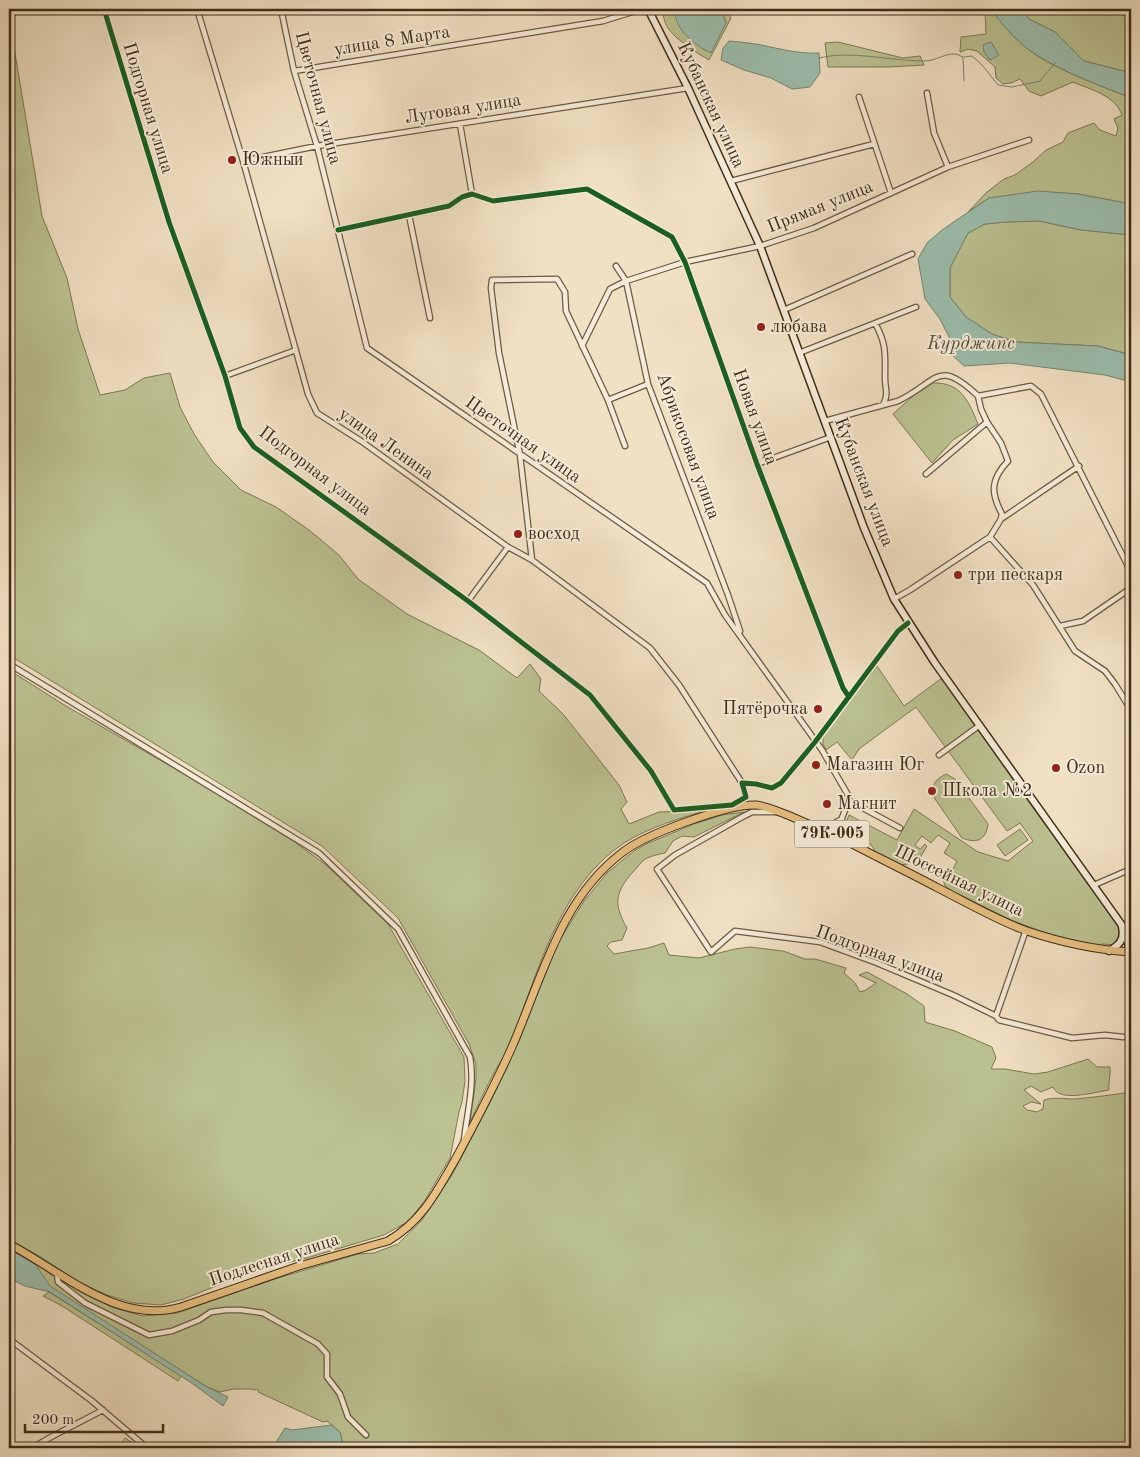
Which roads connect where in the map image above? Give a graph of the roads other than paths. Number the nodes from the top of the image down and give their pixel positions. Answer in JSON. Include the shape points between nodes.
{"nodes":[{"id":1,"x":104,"y":9,"type":"edge"},
{"id":2,"x":197,"y":9,"type":"edge"},
{"id":3,"x":281,"y":9,"type":"edge"},
{"id":4,"x":642,"y":9,"type":"edge"},
{"id":5,"x":648,"y":9,"type":"edge"},
{"id":6,"x":294,"y":71,"type":"junction"},
{"id":7,"x":688,"y":88,"type":"junction"},
{"id":8,"x":927,"y":93,"type":"dead end"},
{"id":9,"x":859,"y":97,"type":"dead end"},
{"id":10,"x":460,"y":124,"type":"junction"},
{"id":11,"x":1029,"y":140,"type":"dead end"},
{"id":12,"x":874,"y":144,"type":"junction"},
{"id":13,"x":317,"y":146,"type":"junction"},
{"id":14,"x":243,"y":161,"type":"junction"},
{"id":15,"x":948,"y":167,"type":"junction"},
{"id":16,"x":731,"y":182,"type":"junction"},
{"id":17,"x":891,"y":193,"type":"junction"},
{"id":18,"x":472,"y":194,"type":"junction"},
{"id":19,"x":409,"y":215,"type":"junction"},
{"id":20,"x":338,"y":230,"type":"junction"},
{"id":21,"x":760,"y":246,"type":"junction"},
{"id":22,"x":912,"y":254,"type":"dead end"},
{"id":23,"x":685,"y":262,"type":"junction"},
{"id":24,"x":616,"y":266,"type":"dead end"},
{"id":25,"x":626,"y":281,"type":"junction"},
{"id":26,"x":916,"y":307,"type":"dead end"},
{"id":27,"x":784,"y":310,"type":"junction"},
{"id":28,"x":430,"y":318,"type":"dead end"},
{"id":29,"x":875,"y":323,"type":"junction"},
{"id":30,"x":582,"y":346,"type":"junction"},
{"id":31,"x":296,"y":350,"type":"junction"},
{"id":32,"x":799,"y":353,"type":"junction"},
{"id":33,"x":224,"y":376,"type":"junction"},
{"id":34,"x":648,"y":384,"type":"junction"},
{"id":35,"x":978,"y":396,"type":"junction"},
{"id":36,"x":608,"y":400,"type":"junction"},
{"id":37,"x":883,"y":405,"type":"junction"},
{"id":38,"x":825,"y":421,"type":"junction"},
{"id":39,"x":987,"y":422,"type":"junction"},
{"id":40,"x":831,"y":438,"type":"junction"},
{"id":41,"x":625,"y":446,"type":"dead end"},
{"id":42,"x":520,"y":455,"type":"junction"},
{"id":43,"x":757,"y":464,"type":"junction"},
{"id":44,"x":1079,"y":466,"type":"junction"},
{"id":45,"x":926,"y":474,"type":"dead end"},
{"id":46,"x":1001,"y":519,"type":"junction"},
{"id":47,"x":990,"y":537,"type":"junction"},
{"id":48,"x":508,"y":547,"type":"junction"},
{"id":49,"x":532,"y":560,"type":"junction"},
{"id":50,"x":1131,"y":572,"type":"edge"},
{"id":51,"x":1131,"y":588,"type":"edge"},
{"id":52,"x":894,"y":599,"type":"junction"},
{"id":53,"x":468,"y":601,"type":"junction"},
{"id":54,"x":908,"y":623,"type":"junction"},
{"id":55,"x":1060,"y":626,"type":"junction"},
{"id":56,"x":741,"y":634,"type":"junction"},
{"id":57,"x":9,"y":664,"type":"edge"},
{"id":58,"x":850,"y":696,"type":"junction"},
{"id":59,"x":1131,"y":710,"type":"edge"},
{"id":60,"x":980,"y":725,"type":"junction"},
{"id":61,"x":815,"y":742,"type":"junction"},
{"id":62,"x":940,"y":754,"type":"dead end"},
{"id":63,"x":742,"y":783,"type":"junction"},
{"id":64,"x":848,"y":800,"type":"junction"},
{"id":65,"x":778,"y":812,"type":"junction"},
{"id":66,"x":842,"y":819,"type":"junction"},
{"id":67,"x":807,"y":823,"type":"junction"},
{"id":68,"x":900,"y":828,"type":"dead end"},
{"id":69,"x":835,"y":836,"type":"junction"},
{"id":70,"x":859,"y":848,"type":"junction"},
{"id":71,"x":1131,"y":869,"type":"edge"},
{"id":72,"x":1094,"y":885,"type":"junction"},
{"id":73,"x":1122,"y":926,"type":"junction"},
{"id":74,"x":1026,"y":930,"type":"junction"},
{"id":75,"x":1131,"y":938,"type":"edge"},
{"id":76,"x":1109,"y":951,"type":"junction"},
{"id":77,"x":1131,"y":952,"type":"edge"},
{"id":78,"x":996,"y":1016,"type":"junction"},
{"id":79,"x":1123,"y":1037,"type":"dead end"},
{"id":80,"x":488,"y":1096,"type":"joint"},
{"id":81,"x":464,"y":1144,"type":"junction"},
{"id":82,"x":9,"y":1244,"type":"edge"},
{"id":83,"x":57,"y":1273,"type":"junction"},
{"id":84,"x":9,"y":1339,"type":"edge"},
{"id":85,"x":103,"y":1410,"type":"junction"},
{"id":86,"x":366,"y":1435,"type":"dead end"},
{"id":87,"x":32,"y":1448,"type":"edge"},
{"id":88,"x":148,"y":1448,"type":"edge"}],
"edges":[{"from":1,"to":33,"type":"street","name":"Подгорная улица","via":[[169,222]]},
{"from":2,"to":14,"type":"street","name":"улица Ленина"},
{"from":3,"to":6,"type":"street","name":"Цветочная улица"},
{"from":4,"to":6,"type":"street","name":"улица 8 Марта","via":[[603,21]]},
{"from":5,"to":7,"type":"main road","name":"Кубанская улица"},
{"from":6,"to":13,"type":"street","name":"Цветочная улица"},
{"from":7,"to":10,"type":"street","name":"Луговая улица"},
{"from":7,"to":16,"type":"main road","name":"Кубанская улица"},
{"from":8,"to":15,"type":"street","via":[[934,133]]},
{"from":9,"to":12,"type":"street","name":"Прямая улица"},
{"from":10,"to":13,"type":"street","name":"Луговая улица"},
{"from":10,"to":18,"type":"street"},
{"from":11,"to":15,"type":"street","name":"Прямая улица"},
{"from":12,"to":16,"type":"street"},
{"from":12,"to":17,"type":"street","name":"Прямая улица"},
{"from":13,"to":14,"type":"street","name":"Луговая улица"},
{"from":13,"to":20,"type":"street","name":"Цветочная улица"},
{"from":14,"to":31,"type":"street","name":"улица Ленина"},
{"from":15,"to":17,"type":"street","name":"Прямая улица"},
{"from":16,"to":21,"type":"main road","name":"Кубанская улица"},
{"from":17,"to":21,"type":"street","name":"Прямая улица","via":[[814,228]]},
{"from":18,"to":19,"type":"street","via":[[449,206]]},
{"from":18,"to":23,"type":"street","name":"Новая улица","via":[[493,201],[587,189],[672,237]]},
{"from":19,"to":20,"type":"street"},
{"from":19,"to":28,"type":"street"},
{"from":20,"to":42,"type":"street","name":"Цветочная улица","via":[[367,348]]},
{"from":21,"to":23,"type":"street","name":"Прямая улица"},
{"from":21,"to":27,"type":"main road","name":"Кубанская улица"},
{"from":22,"to":27,"type":"street"},
{"from":23,"to":25,"type":"street","name":"Прямая улица"},
{"from":23,"to":43,"type":"street","name":"Новая улица"},
{"from":24,"to":25,"type":"street","name":"Абрикосовая улица"},
{"from":25,"to":30,"type":"street","name":"Прямая улица","via":[[610,289]]},
{"from":25,"to":34,"type":"street","name":"Абрикосовая улица"},
{"from":26,"to":29,"type":"street"},
{"from":27,"to":32,"type":"main road","name":"Кубанская улица"},
{"from":29,"to":32,"type":"street"},
{"from":29,"to":37,"type":"street","via":[[885,350],[887,397]]},
{"from":30,"to":36,"type":"street"},
{"from":30,"to":42,"type":"street","via":[[566,311],[565,292],[557,279],[492,280],[499,353]]},
{"from":31,"to":33,"type":"street"},
{"from":31,"to":48,"type":"street","name":"улица Ленина","via":[[308,394],[317,413]]},
{"from":32,"to":38,"type":"main road","name":"Кубанская улица"},
{"from":33,"to":53,"type":"street","name":"Подгорная улица","via":[[240,428],[254,447]]},
{"from":34,"to":36,"type":"street"},
{"from":34,"to":56,"type":"street","name":"Абрикосовая улица"},
{"from":35,"to":37,"type":"street","via":[[963,382],[944,374],[904,399]]},
{"from":35,"to":39,"type":"street"},
{"from":35,"to":44,"type":"street","via":[[1031,386],[1041,394]]},
{"from":36,"to":41,"type":"street"},
{"from":37,"to":38,"type":"street"},
{"from":38,"to":40,"type":"main road","name":"Кубанская улица"},
{"from":39,"to":45,"type":"street"},
{"from":39,"to":46,"type":"street","via":[[1008,461],[999,470],[994,484]]},
{"from":40,"to":43,"type":"street"},
{"from":40,"to":52,"type":"main road","name":"Кубанская улица"},
{"from":42,"to":49,"type":"street"},
{"from":42,"to":56,"type":"street","name":"Цветочная улица","via":[[707,583]]},
{"from":43,"to":58,"type":"street","name":"Новая улица","via":[[843,688]]},
{"from":44,"to":46,"type":"street"},
{"from":44,"to":50,"type":"street"},
{"from":46,"to":47,"type":"street"},
{"from":47,"to":52,"type":"street"},
{"from":47,"to":55,"type":"street","via":[[1033,585]]},
{"from":48,"to":49,"type":"street","name":"улица Ленина"},
{"from":48,"to":53,"type":"street"},
{"from":49,"to":63,"type":"street","name":"улица Ленина","via":[[650,648]]},
{"from":51,"to":55,"type":"street","via":[[1083,621]]},
{"from":52,"to":54,"type":"main road","name":"Кубанская улица"},
{"from":53,"to":63,"type":"street","name":"Подгорная улица","via":[[590,695],[651,771],[674,810],[732,805],[746,797]]},
{"from":54,"to":58,"type":"street","via":[[898,631]]},
{"from":54,"to":60,"type":"main road","name":"Кубанская улица"},
{"from":55,"to":59,"type":"street","via":[[1075,651],[1105,671],[1116,684]]},
{"from":56,"to":61,"type":"street","name":"Цветочная улица"},
{"from":57,"to":81,"type":"street","via":[[319,853],[388,917],[404,936],[470,1057],[471,1086]]},
{"from":58,"to":61,"type":"street"},
{"from":60,"to":62,"type":"street"},
{"from":60,"to":72,"type":"main road","name":"Кубанская улица"},
{"from":61,"to":63,"type":"street","via":[[772,788]]},
{"from":61,"to":64,"type":"street","name":"Цветочная улица"},
{"from":64,"to":66,"type":"street"},
{"from":64,"to":68,"type":"street"},
{"from":65,"to":67,"type":"main road","name":"Шоссейная улица","number":"79К-005"},
{"from":65,"to":78,"type":"street","name":"Подгорная улица","via":[[752,812],[675,855],[657,869],[711,952],[735,931],[820,942],[878,963]]},
{"from":65,"to":80,"type":"main road","name":"Шоссейная улица","number":"79К-005","via":[[754,805],[680,825],[644,839],[601,871],[560,930]]},
{"from":66,"to":67,"type":"street","via":[[831,826]]},
{"from":66,"to":69,"type":"street"},
{"from":66,"to":70,"type":"street","via":[[847,836]]},
{"from":67,"to":69,"type":"main road","name":"Шоссейная улица","number":"79К-005"},
{"from":69,"to":70,"type":"main road","name":"Шоссейная улица","number":"79К-005"},
{"from":70,"to":74,"type":"main road","name":"Шоссейная улица","number":"79К-005"},
{"from":71,"to":72,"type":"street"},
{"from":72,"to":73,"type":"main road","name":"Кубанская улица"},
{"from":73,"to":75,"type":"main road"},
{"from":73,"to":76,"type":"main road","via":[[1121,942]]},
{"from":73,"to":77,"type":"main road"},
{"from":74,"to":76,"type":"main road","name":"Шоссейная улица","number":"79К-005"},
{"from":74,"to":78,"type":"street"},
{"from":76,"to":77,"type":"main road","name":"Шоссейная улица","number":"79К-005"},
{"from":78,"to":79,"type":"street","name":"Подгорная улица","via":[[999,1020],[1072,1038]]},
{"from":80,"to":81,"type":"main road","name":"Подлесная улица"},
{"from":81,"to":83,"type":"main road","name":"Подлесная улица","via":[[423,1212],[413,1224],[388,1241],[299,1266],[181,1307],[161,1312],[133,1309],[90,1292]]},
{"from":82,"to":83,"type":"main road","name":"Подлесная улица"},
{"from":83,"to":86,"type":"street","via":[[58,1282],[77,1298],[149,1335],[172,1331],[210,1312],[226,1310],[264,1314],[318,1344],[327,1354],[327,1377],[340,1394],[348,1417]]},
{"from":84,"to":85,"type":"street"},
{"from":85,"to":87,"type":"street"},
{"from":85,"to":88,"type":"street"}]}
